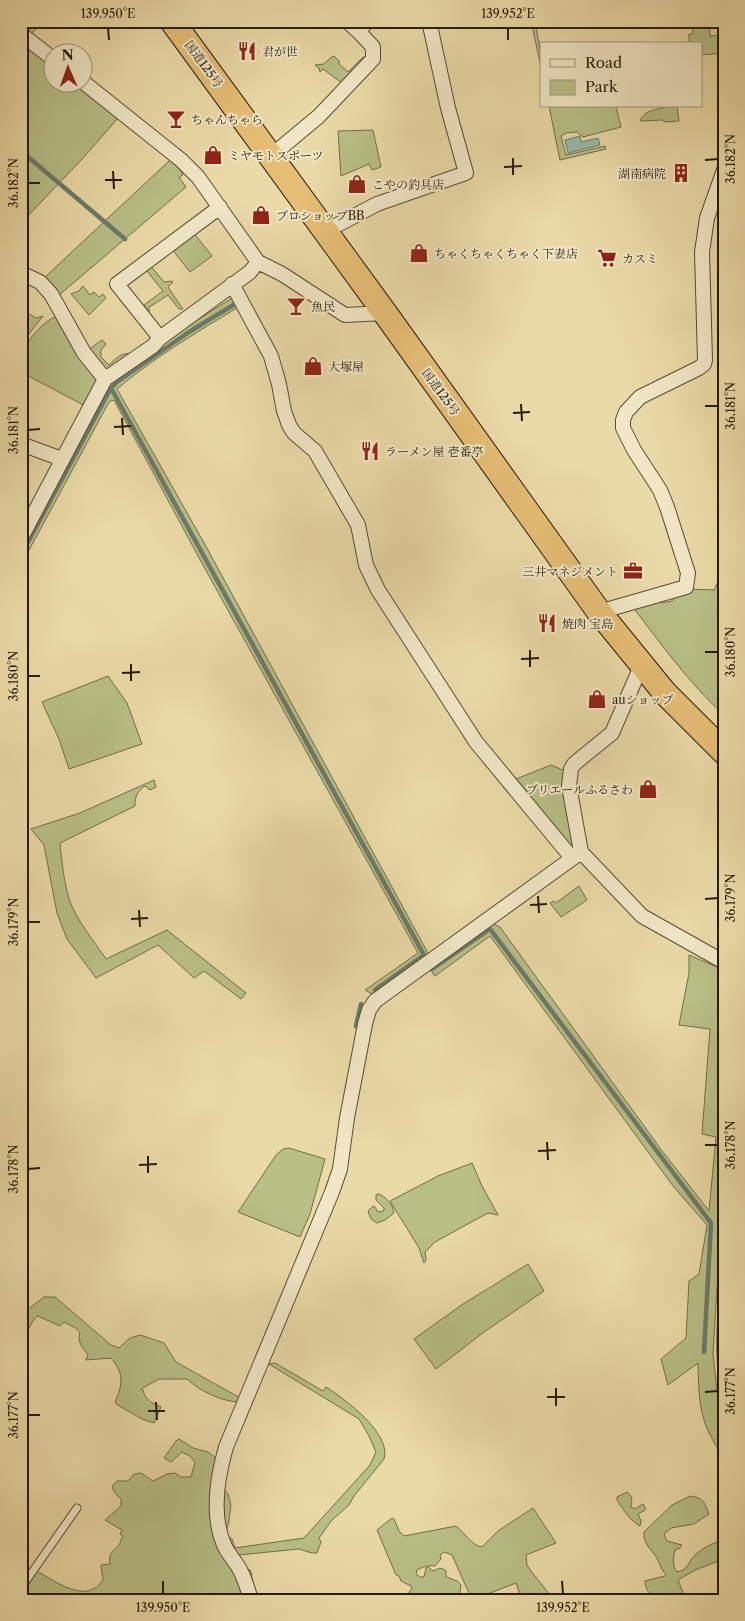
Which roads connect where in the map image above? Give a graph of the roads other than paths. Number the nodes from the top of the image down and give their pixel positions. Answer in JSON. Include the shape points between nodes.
{"nodes":[{"id":1,"x":172,"y":21,"type":"edge"},
{"id":2,"x":348,"y":21,"type":"edge"},
{"id":3,"x":429,"y":21,"type":"edge"},
{"id":4,"x":363,"y":27,"type":"edge"},
{"id":5,"x":21,"y":34,"type":"edge"},
{"id":6,"x":42,"y":50,"type":"edge"},
{"id":7,"x":92,"y":89,"type":"edge"},
{"id":8,"x":271,"y":156,"type":"junction"},
{"id":9,"x":724,"y":170,"type":"edge"},
{"id":10,"x":220,"y":207,"type":"junction"},
{"id":11,"x":326,"y":231,"type":"junction"},
{"id":12,"x":258,"y":262,"type":"junction"},
{"id":13,"x":21,"y":273,"type":"edge"},
{"id":14,"x":232,"y":284,"type":"junction"},
{"id":15,"x":385,"y":313,"type":"junction"},
{"id":16,"x":160,"y":338,"type":"junction"},
{"id":17,"x":105,"y":379,"type":"junction"},
{"id":18,"x":21,"y":444,"type":"edge"},
{"id":19,"x":62,"y":460,"type":"junction"},
{"id":20,"x":21,"y":538,"type":"edge"},
{"id":21,"x":599,"y":612,"type":"junction"},
{"id":22,"x":642,"y":664,"type":"junction"},
{"id":23,"x":724,"y":752,"type":"edge"},
{"id":24,"x":576,"y":855,"type":"junction"},
{"id":25,"x":724,"y":962,"type":"edge"},
{"id":26,"x":77,"y":1508,"type":"dead end"},
{"id":27,"x":21,"y":1588,"type":"edge"},
{"id":28,"x":251,"y":1600,"type":"edge"}],
"edges":[{"from":1,"to":8,"type":"highway","name":"国道125号"},
{"from":2,"to":4,"type":"street"},
{"from":3,"to":11,"type":"street","via":[[466,173],[377,204]]},
{"from":4,"to":8,"type":"street","via":[[373,47],[373,58],[318,116]]},
{"from":5,"to":6,"type":"street"},
{"from":7,"to":10,"type":"street","via":[[181,160]]},
{"from":8,"to":11,"type":"highway","name":"国道125号"},
{"from":9,"to":21,"type":"street","via":[[707,218],[702,252],[704,364],[640,397],[623,420],[623,428],[634,450],[667,507],[688,573],[686,586]]},
{"from":10,"to":12,"type":"street"},
{"from":10,"to":16,"type":"street","via":[[117,284]]},
{"from":11,"to":15,"type":"highway","name":"国道125号"},
{"from":12,"to":14,"type":"street"},
{"from":12,"to":15,"type":"street","via":[[345,314]]},
{"from":13,"to":17,"type":"street","via":[[40,282],[51,294],[84,354]]},
{"from":14,"to":16,"type":"street"},
{"from":14,"to":24,"type":"street","via":[[271,356],[289,425],[315,451],[358,525],[366,565],[378,590],[476,742]]},
{"from":15,"to":21,"type":"highway","name":"国道125号"},
{"from":16,"to":17,"type":"street"},
{"from":17,"to":19,"type":"street"},
{"from":18,"to":19,"type":"street"},
{"from":19,"to":20,"type":"street"},
{"from":21,"to":22,"type":"highway","name":"国道125号"},
{"from":22,"to":23,"type":"highway","name":"国道125号","via":[[665,694]]},
{"from":22,"to":24,"type":"street","via":[[612,733],[571,770],[569,786]]},
{"from":24,"to":25,"type":"street","via":[[642,916]]},
{"from":24,"to":28,"type":"street","via":[[375,1001],[369,1010],[340,1169],[220,1467],[217,1509],[221,1537],[240,1570]]},
{"from":26,"to":27,"type":"lane"}]}
